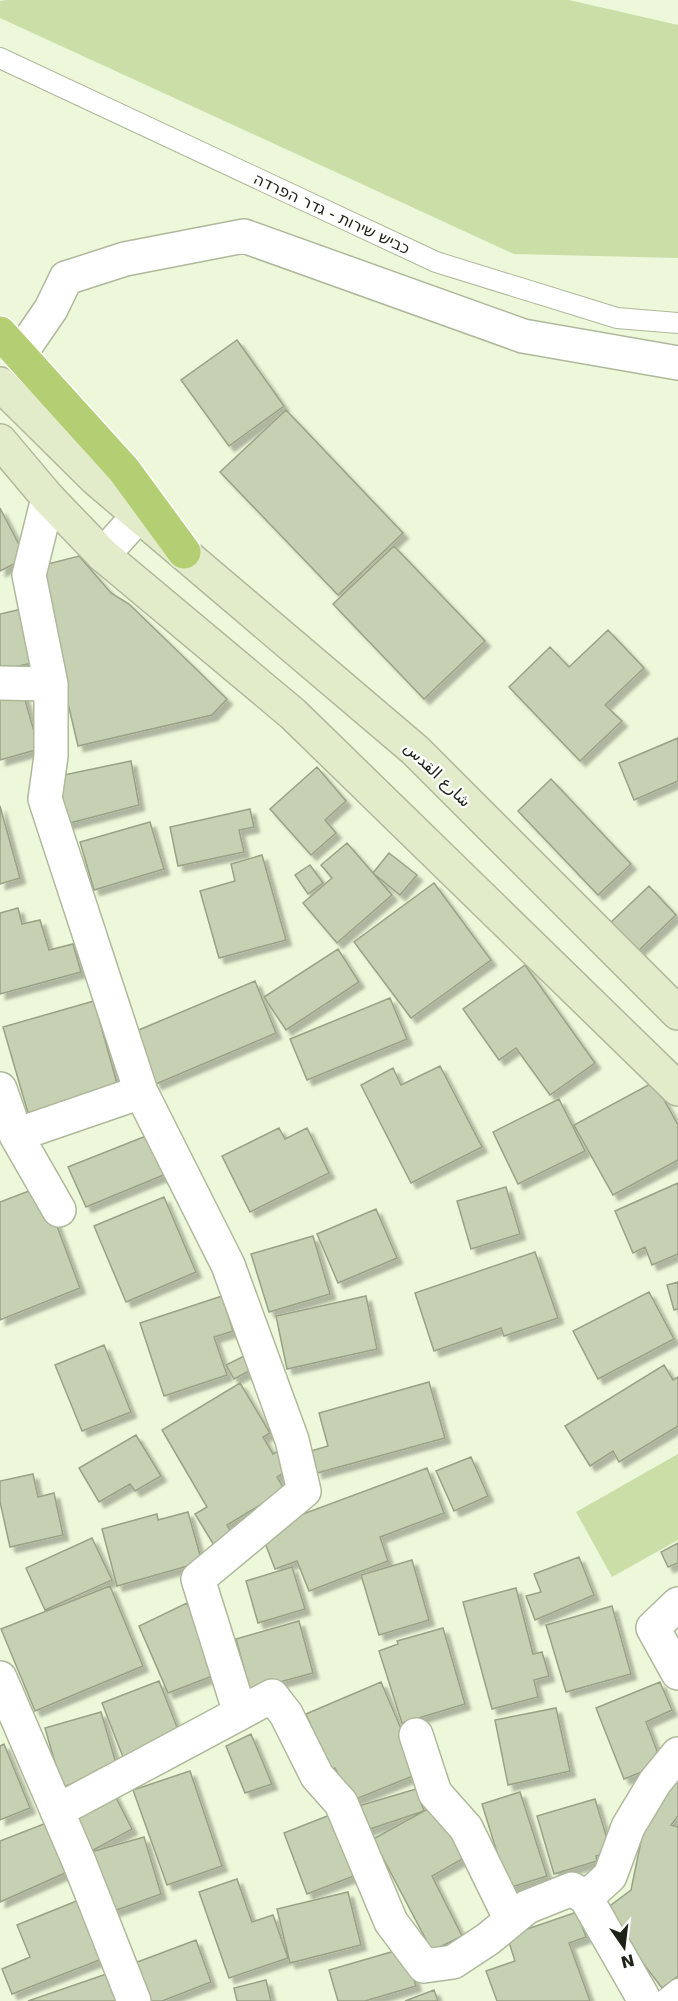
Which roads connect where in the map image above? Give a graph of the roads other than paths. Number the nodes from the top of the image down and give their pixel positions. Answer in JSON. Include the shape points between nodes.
{"nodes":[{"id":1,"x":0,"y":58,"type":"edge"},
{"id":2,"x":678,"y":323,"type":"edge"},
{"id":3,"x":7,"y":340,"type":"edge"},
{"id":4,"x":678,"y":363,"type":"edge"},
{"id":5,"x":0,"y":384,"type":"edge"},
{"id":6,"x":0,"y":441,"type":"edge"},
{"id":7,"x":48,"y":498,"type":"junction"},
{"id":8,"x":139,"y":515,"type":"junction"},
{"id":9,"x":184,"y":552,"type":"junction"},
{"id":10,"x":103,"y":555,"type":"junction"},
{"id":11,"x":0,"y":683,"type":"edge"},
{"id":12,"x":51,"y":684,"type":"junction"},
{"id":13,"x":678,"y":1013,"type":"edge"},
{"id":14,"x":0,"y":1089,"type":"edge"},
{"id":15,"x":678,"y":1089,"type":"edge"},
{"id":16,"x":141,"y":1092,"type":"junction"},
{"id":17,"x":16,"y":1135,"type":"junction"},
{"id":18,"x":59,"y":1210,"type":"dead end"},
{"id":19,"x":678,"y":1604,"type":"edge"},
{"id":20,"x":678,"y":1673,"type":"edge"},
{"id":21,"x":0,"y":1678,"type":"edge"},
{"id":22,"x":240,"y":1713,"type":"junction"},
{"id":23,"x":416,"y":1735,"type":"dead end"},
{"id":24,"x":678,"y":1754,"type":"edge"},
{"id":25,"x":57,"y":1811,"type":"junction"},
{"id":26,"x":586,"y":1898,"type":"junction"},
{"id":27,"x":511,"y":1920,"type":"junction"},
{"id":28,"x":678,"y":1989,"type":"edge"},
{"id":29,"x":134,"y":2001,"type":"edge"},
{"id":30,"x":645,"y":2001,"type":"edge"},
{"id":31,"x":663,"y":2001,"type":"edge"}],
"edges":[{"from":1,"to":2,"type":"lane","name":"כביש שירות - גדר הפרדה","via":[[436,262],[617,318]]},
{"from":3,"to":4,"type":"street","via":[[51,309],[66,278],[125,259],[244,236],[523,336]]},
{"from":3,"to":9,"type":"highway","via":[[124,470]]},
{"from":5,"to":8,"type":"main road","name":"شارع القدس","via":[[96,479]]},
{"from":6,"to":7,"type":"main road"},
{"from":7,"to":10,"type":"main road"},
{"from":7,"to":12,"type":"street","via":[[29,575]]},
{"from":8,"to":9,"type":"main road","name":"شارع القدس"},
{"from":8,"to":10,"type":"street"},
{"from":9,"to":13,"type":"main road","name":"شارع القدس","via":[[415,750]]},
{"from":10,"to":15,"type":"main road","via":[[293,714]]},
{"from":11,"to":12,"type":"street"},
{"from":12,"to":16,"type":"street","via":[[51,756],[45,799]]},
{"from":14,"to":17,"type":"street"},
{"from":16,"to":17,"type":"street"},
{"from":16,"to":22,"type":"street","via":[[228,1265],[292,1440],[304,1491],[198,1579]]},
{"from":17,"to":18,"type":"street"},
{"from":19,"to":20,"type":"street","via":[[653,1628]]},
{"from":21,"to":25,"type":"street"},
{"from":22,"to":25,"type":"street"},
{"from":22,"to":27,"type":"street","via":[[272,1696],[286,1714],[318,1776],[341,1803],[391,1922],[424,1966],[453,1962]]},
{"from":23,"to":27,"type":"street","via":[[435,1793],[466,1828]]},
{"from":24,"to":26,"type":"street","via":[[655,1782],[628,1827],[610,1876]]},
{"from":25,"to":29,"type":"street"},
{"from":26,"to":27,"type":"street","via":[[572,1889],[527,1907]]},
{"from":26,"to":30,"type":"street"},
{"from":28,"to":31,"type":"lane"}]}
